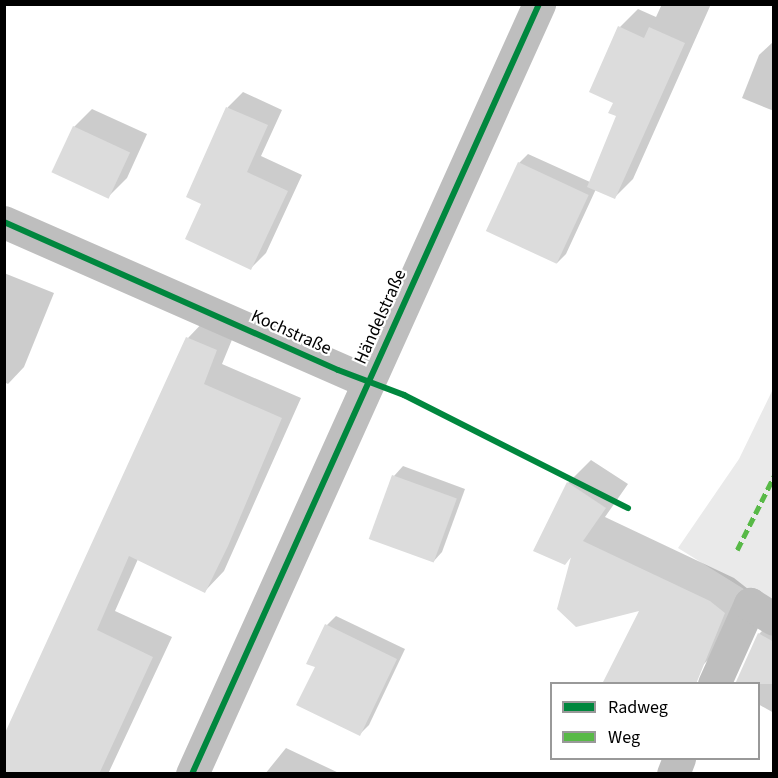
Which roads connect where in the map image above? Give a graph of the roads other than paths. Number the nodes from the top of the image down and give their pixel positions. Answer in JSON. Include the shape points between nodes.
{"nodes":[{"id":1,"x":539,"y":4,"type":"edge"},
{"id":2,"x":4,"y":222,"type":"edge"},
{"id":3,"x":368,"y":382,"type":"junction"},
{"id":4,"x":774,"y":619,"type":"edge"},
{"id":5,"x":715,"y":682,"type":"edge"},
{"id":6,"x":192,"y":774,"type":"edge"}],
"edges":[{"from":1,"to":3,"type":"street","name":"Händelstraße"},
{"from":2,"to":3,"type":"street","name":"Kochstraße"},
{"from":3,"to":6,"type":"street","name":"Händelstraße"},
{"from":4,"to":5,"type":"street","via":[[750,604]]}]}
